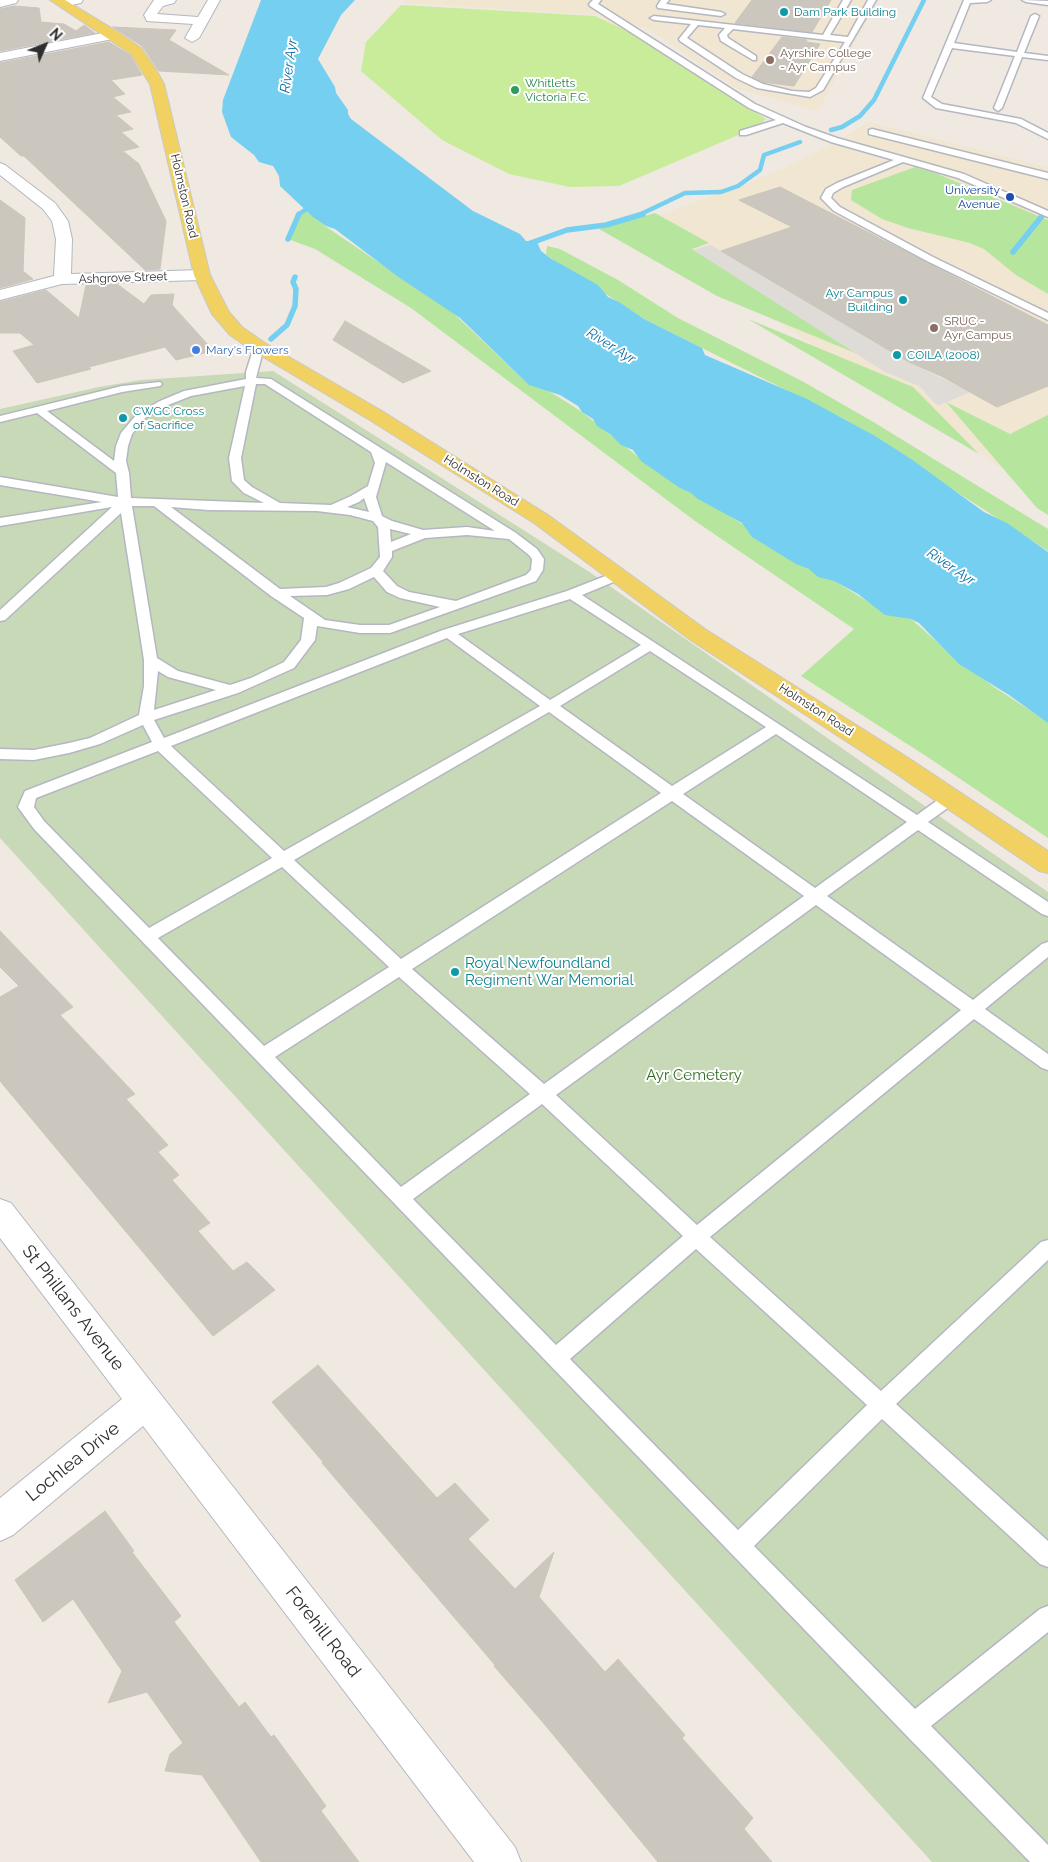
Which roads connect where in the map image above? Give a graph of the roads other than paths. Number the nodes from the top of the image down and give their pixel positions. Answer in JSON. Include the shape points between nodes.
{"nodes":[{"id":1,"x":12,"y":0,"type":"edge"},
{"id":2,"x":170,"y":0,"type":"edge"},
{"id":3,"x":196,"y":0,"type":"edge"},
{"id":4,"x":596,"y":0,"type":"edge"},
{"id":5,"x":665,"y":0,"type":"edge"},
{"id":6,"x":683,"y":0,"type":"edge"},
{"id":7,"x":847,"y":0,"type":"edge"},
{"id":8,"x":872,"y":0,"type":"edge"},
{"id":9,"x":987,"y":0,"type":"edge"},
{"id":10,"x":1026,"y":0,"type":"edge"},
{"id":11,"x":65,"y":1,"type":"edge"},
{"id":12,"x":213,"y":1,"type":"edge"},
{"id":13,"x":968,"y":1,"type":"edge"},
{"id":14,"x":1048,"y":2,"type":"edge"},
{"id":15,"x":0,"y":3,"type":"edge"},
{"id":16,"x":675,"y":8,"type":"junction"},
{"id":17,"x":721,"y":14,"type":"dead end"},
{"id":18,"x":1035,"y":16,"type":"dead end"},
{"id":19,"x":646,"y":19,"type":"junction"},
{"id":20,"x":201,"y":21,"type":"junction"},
{"id":21,"x":622,"y":22,"type":"junction"},
{"id":22,"x":696,"y":23,"type":"junction"},
{"id":23,"x":731,"y":27,"type":"junction"},
{"id":24,"x":114,"y":35,"type":"junction"},
{"id":25,"x":825,"y":37,"type":"junction"},
{"id":26,"x":192,"y":38,"type":"dead end"},
{"id":27,"x":850,"y":40,"type":"junction"},
{"id":28,"x":949,"y":45,"type":"junction"},
{"id":29,"x":1019,"y":54,"type":"junction"},
{"id":30,"x":0,"y":57,"type":"edge"},
{"id":31,"x":753,"y":58,"type":"dead end"},
{"id":32,"x":1048,"y":58,"type":"edge"},
{"id":33,"x":998,"y":108,"type":"dead end"},
{"id":34,"x":784,"y":120,"type":"junction"},
{"id":35,"x":872,"y":132,"type":"dead end"},
{"id":36,"x":743,"y":133,"type":"dead end"},
{"id":37,"x":1048,"y":136,"type":"edge"},
{"id":38,"x":901,"y":160,"type":"junction"},
{"id":39,"x":0,"y":168,"type":"edge"},
{"id":40,"x":1048,"y":176,"type":"edge"},
{"id":41,"x":1048,"y":214,"type":"edge"},
{"id":42,"x":202,"y":275,"type":"junction"},
{"id":43,"x":62,"y":279,"type":"junction"},
{"id":44,"x":0,"y":295,"type":"edge"},
{"id":45,"x":1048,"y":317,"type":"edge"},
{"id":46,"x":258,"y":347,"type":"junction"},
{"id":47,"x":251,"y":381,"type":"junction"},
{"id":48,"x":156,"y":384,"type":"dead end"},
{"id":49,"x":38,"y":409,"type":"junction"},
{"id":50,"x":0,"y":419,"type":"edge"},
{"id":51,"x":376,"y":450,"type":"junction"},
{"id":52,"x":123,"y":473,"type":"junction"},
{"id":53,"x":0,"y":481,"type":"edge"},
{"id":54,"x":374,"y":487,"type":"junction"},
{"id":55,"x":125,"y":502,"type":"junction"},
{"id":56,"x":157,"y":502,"type":"junction"},
{"id":57,"x":281,"y":507,"type":"junction"},
{"id":58,"x":332,"y":509,"type":"junction"},
{"id":59,"x":377,"y":518,"type":"junction"},
{"id":60,"x":0,"y":522,"type":"edge"},
{"id":61,"x":423,"y":534,"type":"junction"},
{"id":62,"x":512,"y":536,"type":"junction"},
{"id":63,"x":386,"y":549,"type":"junction"},
{"id":64,"x":376,"y":571,"type":"junction"},
{"id":65,"x":618,"y":575,"type":"junction"},
{"id":66,"x":276,"y":593,"type":"junction"},
{"id":67,"x":572,"y":594,"type":"junction"},
{"id":68,"x":459,"y":605,"type":"junction"},
{"id":69,"x":311,"y":617,"type":"junction"},
{"id":70,"x":0,"y":618,"type":"edge"},
{"id":71,"x":448,"y":633,"type":"junction"},
{"id":72,"x":651,"y":645,"type":"junction"},
{"id":73,"x":151,"y":660,"type":"junction"},
{"id":74,"x":233,"y":690,"type":"junction"},
{"id":75,"x":550,"y":706,"type":"junction"},
{"id":76,"x":146,"y":718,"type":"junction"},
{"id":77,"x":776,"y":727,"type":"junction"},
{"id":78,"x":160,"y":744,"type":"junction"},
{"id":79,"x":0,"y":754,"type":"edge"},
{"id":80,"x":673,"y":794,"type":"junction"},
{"id":81,"x":951,"y":798,"type":"junction"},
{"id":82,"x":918,"y":822,"type":"junction"},
{"id":83,"x":284,"y":859,"type":"junction"},
{"id":84,"x":1048,"y":864,"type":"edge"},
{"id":85,"x":815,"y":896,"type":"junction"},
{"id":86,"x":1048,"y":910,"type":"edge"},
{"id":87,"x":148,"y":937,"type":"junction"},
{"id":88,"x":1048,"y":948,"type":"edge"},
{"id":89,"x":400,"y":968,"type":"junction"},
{"id":90,"x":974,"y":1010,"type":"junction"},
{"id":91,"x":263,"y":1056,"type":"junction"},
{"id":92,"x":1048,"y":1063,"type":"edge"},
{"id":93,"x":543,"y":1094,"type":"junction"},
{"id":94,"x":400,"y":1198,"type":"junction"},
{"id":95,"x":0,"y":1214,"type":"edge"},
{"id":96,"x":696,"y":1237,"type":"junction"},
{"id":97,"x":1048,"y":1248,"type":"edge"},
{"id":98,"x":556,"y":1358,"type":"junction"},
{"id":99,"x":146,"y":1402,"type":"junction"},
{"id":100,"x":881,"y":1405,"type":"junction"},
{"id":101,"x":0,"y":1522,"type":"edge"},
{"id":102,"x":738,"y":1546,"type":"junction"},
{"id":103,"x":1048,"y":1556,"type":"edge"},
{"id":104,"x":1048,"y":1617,"type":"edge"},
{"id":105,"x":913,"y":1726,"type":"junction"},
{"id":106,"x":500,"y":1862,"type":"edge"},
{"id":107,"x":1047,"y":1862,"type":"edge"}],
"edges":[{"from":1,"to":15,"type":"street"},
{"from":2,"to":20,"type":"street","via":[[158,3],[150,15],[152,18]]},
{"from":3,"to":12,"type":"street"},
{"from":4,"to":21,"type":"lane","via":[[593,4]]},
{"from":5,"to":16,"type":"lane","via":[[661,6]]},
{"from":6,"to":16,"type":"lane"},
{"from":7,"to":25,"type":"lane"},
{"from":8,"to":27,"type":"lane"},
{"from":9,"to":13,"type":"lane"},
{"from":10,"to":14,"type":"lane"},
{"from":11,"to":24,"type":"main road","name":"Holmston Road"},
{"from":12,"to":20,"type":"street"},
{"from":13,"to":28,"type":"lane"},
{"from":16,"to":17,"type":"lane"},
{"from":16,"to":19,"type":"lane","via":[[669,14]]},
{"from":18,"to":29,"type":"lane"},
{"from":19,"to":21,"type":"lane"},
{"from":19,"to":22,"type":"lane"},
{"from":20,"to":26,"type":"street"},
{"from":21,"to":34,"type":"lane","via":[[752,106]]},
{"from":22,"to":23,"type":"lane"},
{"from":22,"to":27,"type":"lane","via":[[683,39],[739,76],[760,86],[810,95],[819,90]]},
{"from":23,"to":25,"type":"lane"},
{"from":23,"to":31,"type":"lane","via":[[724,39]]},
{"from":24,"to":30,"type":"street"},
{"from":24,"to":42,"type":"main road","name":"Holmston Road","via":[[136,52],[158,84]]},
{"from":25,"to":27,"type":"lane"},
{"from":28,"to":29,"type":"lane"},
{"from":28,"to":37,"type":"lane","via":[[926,98],[939,106],[1018,121]]},
{"from":29,"to":32,"type":"lane"},
{"from":29,"to":33,"type":"lane"},
{"from":34,"to":36,"type":"lane"},
{"from":34,"to":38,"type":"lane","via":[[834,140]]},
{"from":35,"to":40,"type":"lane"},
{"from":38,"to":41,"type":"lane","via":[[961,176]]},
{"from":38,"to":45,"type":"lane","via":[[840,184],[829,191],[826,198],[837,209],[930,259]]},
{"from":39,"to":43,"type":"street","name":"Ashgrove Street","via":[[49,206],[60,221],[64,238]]},
{"from":42,"to":43,"type":"street","name":"Ashgrove Street"},
{"from":42,"to":46,"type":"main road","name":"Holmston Road","via":[[221,314],[236,331]]},
{"from":43,"to":44,"type":"street"},
{"from":46,"to":47,"type":"lane"},
{"from":46,"to":65,"type":"main road","name":"Holmston Road","via":[[375,415],[541,519]]},
{"from":47,"to":51,"type":"lane","via":[[267,381]]},
{"from":47,"to":52,"type":"lane","via":[[188,394],[142,416],[127,433],[122,446],[120,462]]},
{"from":47,"to":57,"type":"lane","via":[[234,458],[238,481],[248,490]]},
{"from":48,"to":49,"type":"lane"},
{"from":49,"to":50,"type":"lane"},
{"from":49,"to":52,"type":"lane"},
{"from":51,"to":54,"type":"lane","via":[[381,463]]},
{"from":51,"to":62,"type":"lane"},
{"from":52,"to":55,"type":"lane"},
{"from":53,"to":55,"type":"lane"},
{"from":54,"to":58,"type":"lane"},
{"from":54,"to":59,"type":"lane","via":[[370,497]]},
{"from":55,"to":56,"type":"lane"},
{"from":55,"to":60,"type":"lane"},
{"from":55,"to":70,"type":"lane"},
{"from":55,"to":73,"type":"lane"},
{"from":56,"to":57,"type":"lane"},
{"from":56,"to":66,"type":"lane"},
{"from":57,"to":58,"type":"lane"},
{"from":58,"to":59,"type":"lane"},
{"from":59,"to":61,"type":"lane"},
{"from":59,"to":63,"type":"lane","via":[[384,527]]},
{"from":61,"to":62,"type":"lane","via":[[468,531]]},
{"from":61,"to":63,"type":"lane"},
{"from":62,"to":68,"type":"lane","via":[[538,559],[532,578]]},
{"from":63,"to":64,"type":"lane","via":[[386,557]]},
{"from":64,"to":66,"type":"lane","via":[[328,591]]},
{"from":64,"to":68,"type":"lane","via":[[392,589],[405,595]]},
{"from":65,"to":67,"type":"lane"},
{"from":65,"to":81,"type":"main road","name":"Holmston Road","via":[[698,634]]},
{"from":66,"to":69,"type":"lane"},
{"from":67,"to":71,"type":"lane"},
{"from":67,"to":72,"type":"lane"},
{"from":68,"to":69,"type":"lane","via":[[390,630],[350,628],[321,623]]},
{"from":69,"to":74,"type":"lane","via":[[308,640],[289,665]]},
{"from":71,"to":75,"type":"lane"},
{"from":71,"to":78,"type":"lane"},
{"from":72,"to":75,"type":"lane"},
{"from":72,"to":77,"type":"lane"},
{"from":73,"to":74,"type":"lane","via":[[173,674]]},
{"from":73,"to":76,"type":"lane"},
{"from":74,"to":76,"type":"lane"},
{"from":75,"to":80,"type":"lane"},
{"from":75,"to":83,"type":"lane"},
{"from":76,"to":78,"type":"lane"},
{"from":76,"to":79,"type":"lane","via":[[95,741],[69,748],[34,754]]},
{"from":77,"to":80,"type":"lane"},
{"from":77,"to":82,"type":"lane"},
{"from":78,"to":83,"type":"lane"},
{"from":78,"to":87,"type":"lane","via":[[30,795],[26,807],[39,825]]},
{"from":80,"to":85,"type":"lane"},
{"from":80,"to":89,"type":"lane"},
{"from":81,"to":82,"type":"lane"},
{"from":81,"to":84,"type":"main road","name":"Holmston Road"},
{"from":82,"to":85,"type":"lane"},
{"from":82,"to":86,"type":"lane"},
{"from":83,"to":87,"type":"lane"},
{"from":83,"to":89,"type":"lane"},
{"from":85,"to":90,"type":"lane"},
{"from":85,"to":93,"type":"lane"},
{"from":87,"to":91,"type":"lane"},
{"from":88,"to":90,"type":"lane"},
{"from":89,"to":91,"type":"lane"},
{"from":89,"to":93,"type":"lane"},
{"from":90,"to":92,"type":"lane"},
{"from":90,"to":96,"type":"lane"},
{"from":91,"to":94,"type":"lane"},
{"from":93,"to":94,"type":"lane"},
{"from":93,"to":96,"type":"lane"},
{"from":94,"to":98,"type":"lane"},
{"from":95,"to":99,"type":"street","name":"St Phillans Avenue"},
{"from":96,"to":98,"type":"lane"},
{"from":96,"to":100,"type":"lane"},
{"from":97,"to":100,"type":"lane"},
{"from":98,"to":102,"type":"lane"},
{"from":99,"to":101,"type":"street","name":"Lochlea Drive"},
{"from":99,"to":106,"type":"street","name":"Forehill Road"},
{"from":100,"to":102,"type":"lane"},
{"from":100,"to":103,"type":"lane"},
{"from":102,"to":105,"type":"lane"},
{"from":104,"to":105,"type":"lane"},
{"from":105,"to":107,"type":"lane"}]}
